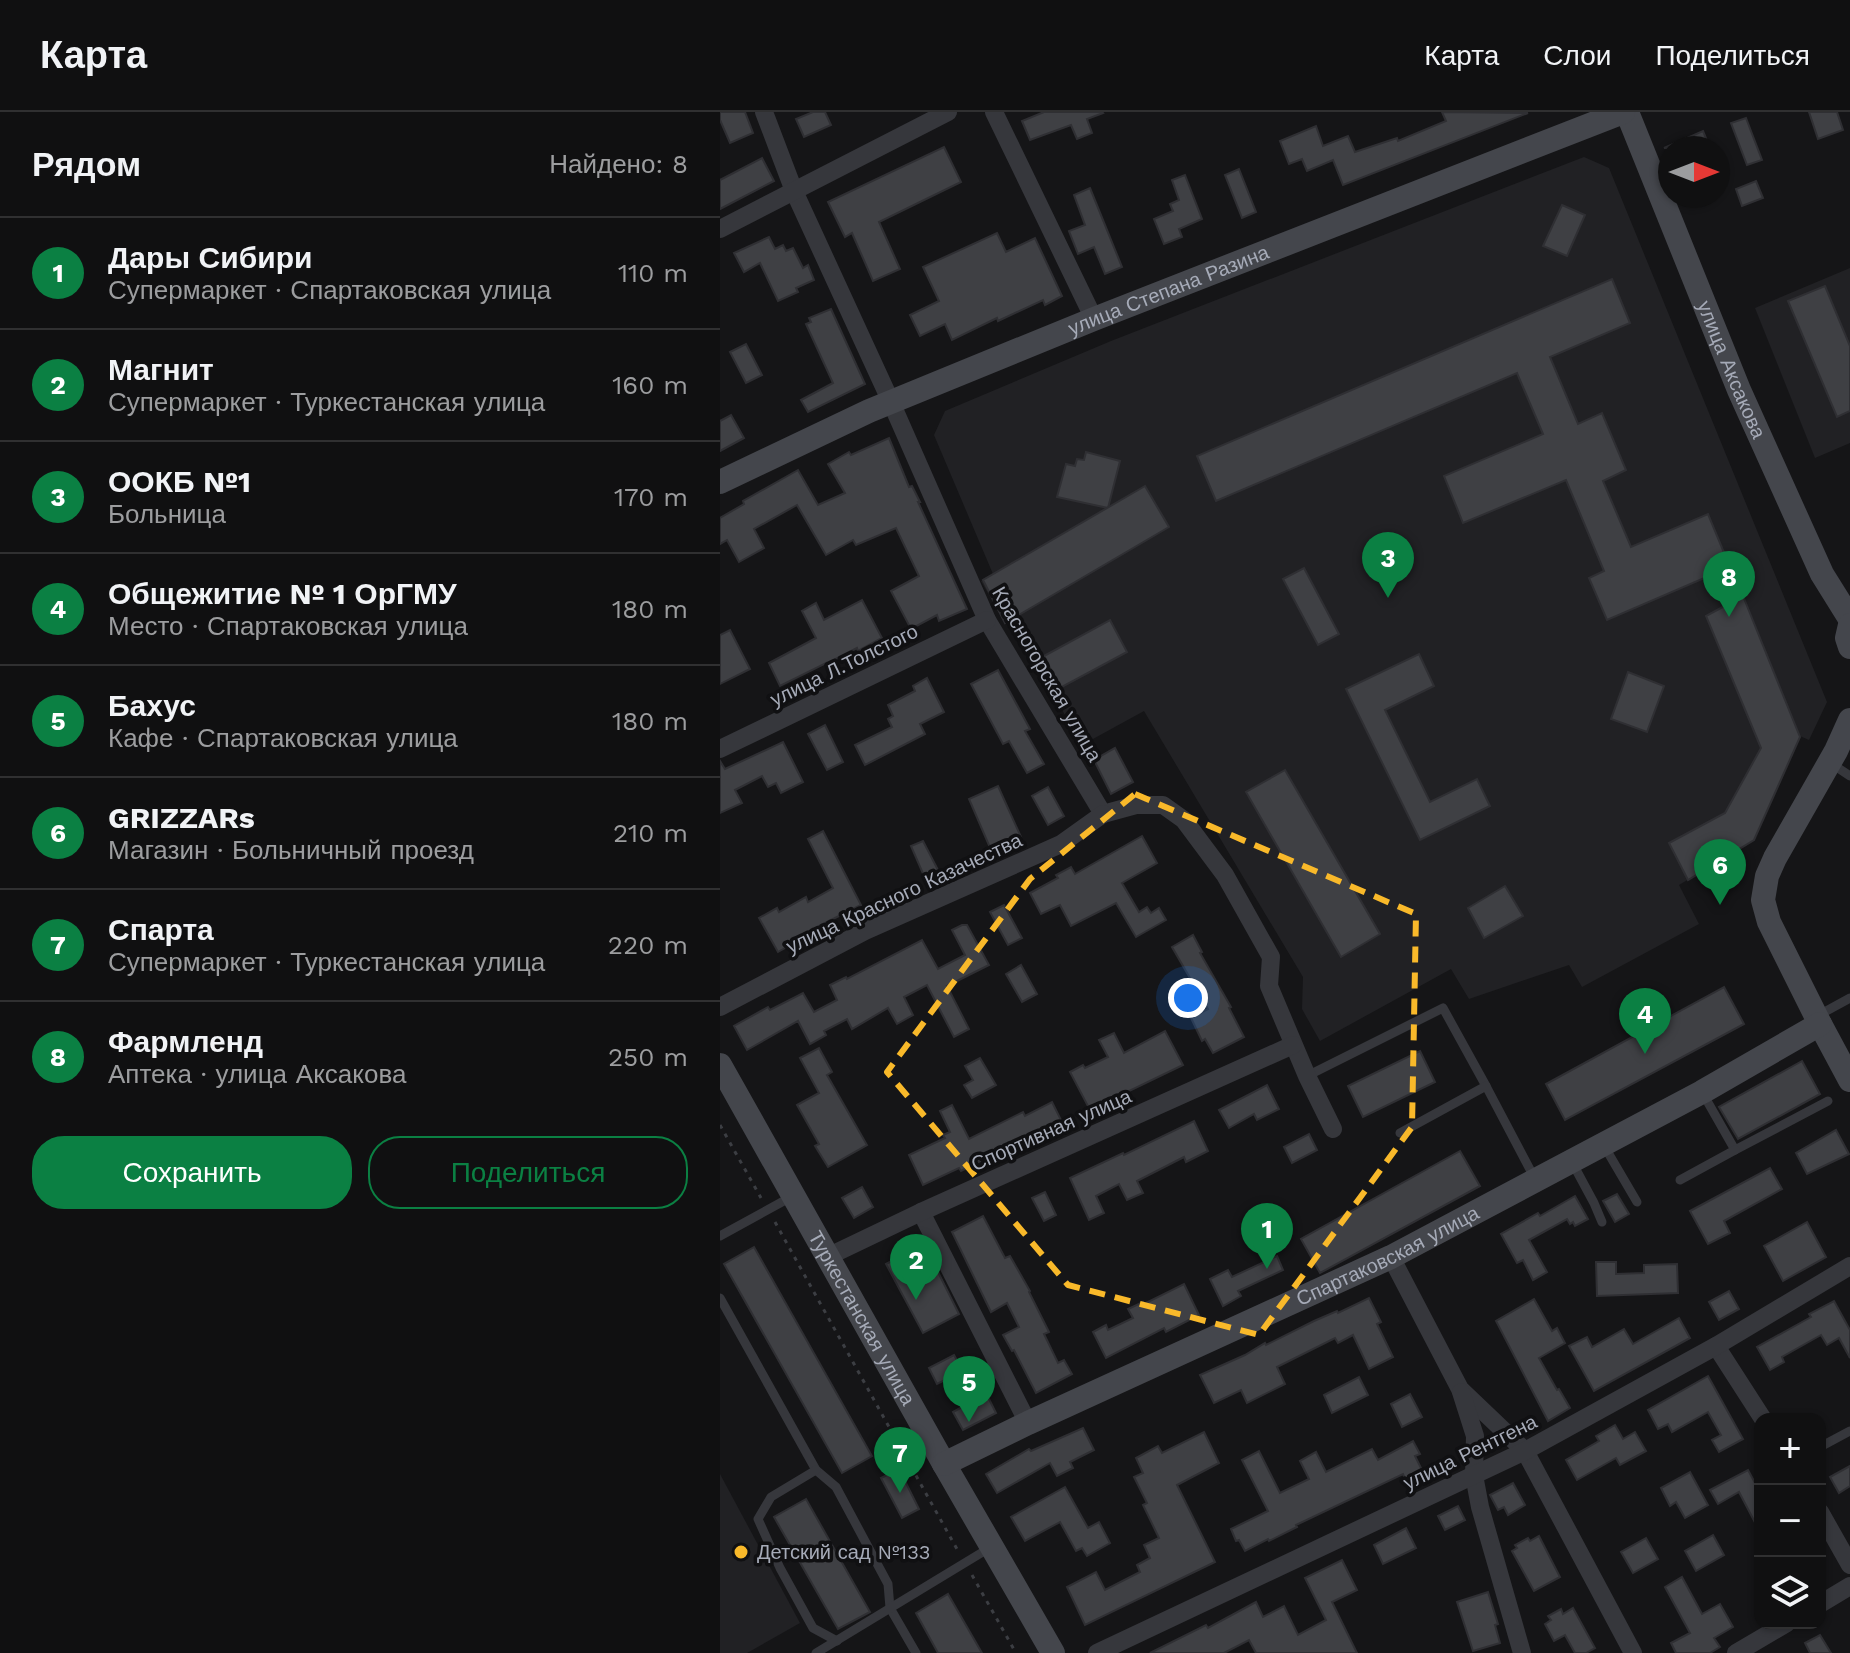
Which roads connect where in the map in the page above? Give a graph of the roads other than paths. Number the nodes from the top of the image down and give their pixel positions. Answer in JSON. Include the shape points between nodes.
{"nodes":[{"id":1,"x":764,"y":112,"type":"edge"},
{"id":2,"x":948,"y":112,"type":"edge"},
{"id":3,"x":994,"y":112,"type":"edge"},
{"id":4,"x":1625,"y":112,"type":"edge"},
{"id":5,"x":794,"y":191,"type":"junction"},
{"id":6,"x":720,"y":229,"type":"edge"},
{"id":7,"x":1094,"y":319,"type":"junction"},
{"id":8,"x":891,"y":402,"type":"junction"},
{"id":9,"x":720,"y":482,"type":"edge"},
{"id":10,"x":987,"y":620,"type":"junction"},
{"id":11,"x":1850,"y":622,"type":"edge"},
{"id":12,"x":1850,"y":647,"type":"edge"},
{"id":13,"x":1850,"y":656,"type":"edge"},
{"id":14,"x":1850,"y":720,"type":"edge"},
{"id":15,"x":720,"y":749,"type":"edge"},
{"id":16,"x":1830,"y":762,"type":"junction"},
{"id":17,"x":1850,"y":776,"type":"edge"},
{"id":18,"x":1103,"y":814,"type":"junction"},
{"id":19,"x":1850,"y":998,"type":"edge"},
{"id":20,"x":720,"y":1007,"type":"edge"},
{"id":21,"x":1818,"y":1020,"type":"junction"},
{"id":22,"x":1293,"y":1045,"type":"junction"},
{"id":23,"x":720,"y":1065,"type":"edge"},
{"id":24,"x":1307,"y":1076,"type":"junction"},
{"id":25,"x":1850,"y":1080,"type":"edge"},
{"id":26,"x":1486,"y":1086,"type":"junction"},
{"id":27,"x":1702,"y":1092,"type":"junction"},
{"id":28,"x":1828,"y":1101,"type":"dead end"},
{"id":29,"x":1333,"y":1129,"type":"dead end"},
{"id":30,"x":1400,"y":1133,"type":"dead end"},
{"id":31,"x":1603,"y":1144,"type":"junction"},
{"id":32,"x":1735,"y":1150,"type":"junction"},
{"id":33,"x":1571,"y":1161,"type":"junction"},
{"id":34,"x":1536,"y":1180,"type":"junction"},
{"id":35,"x":1680,"y":1180,"type":"dead end"},
{"id":36,"x":793,"y":1196,"type":"junction"},
{"id":37,"x":1637,"y":1202,"type":"dead end"},
{"id":38,"x":921,"y":1212,"type":"junction"},
{"id":39,"x":1602,"y":1222,"type":"dead end"},
{"id":40,"x":720,"y":1236,"type":"edge"},
{"id":41,"x":827,"y":1257,"type":"junction"},
{"id":42,"x":1391,"y":1257,"type":"junction"},
{"id":43,"x":1850,"y":1266,"type":"edge"},
{"id":44,"x":720,"y":1298,"type":"edge"},
{"id":45,"x":1716,"y":1346,"type":"junction"},
{"id":46,"x":1460,"y":1389,"type":"junction"},
{"id":47,"x":1759,"y":1413,"type":"edge"},
{"id":48,"x":1028,"y":1423,"type":"junction"},
{"id":49,"x":1850,"y":1431,"type":"edge"},
{"id":50,"x":1826,"y":1444,"type":"edge"},
{"id":51,"x":1525,"y":1451,"type":"junction"},
{"id":52,"x":944,"y":1464,"type":"junction"},
{"id":53,"x":816,"y":1470,"type":"junction"},
{"id":54,"x":1474,"y":1475,"type":"junction"},
{"id":55,"x":1826,"y":1523,"type":"edge"},
{"id":56,"x":991,"y":1547,"type":"junction"},
{"id":57,"x":1850,"y":1565,"type":"edge"},
{"id":58,"x":1850,"y":1586,"type":"edge"},
{"id":59,"x":1826,"y":1600,"type":"edge"},
{"id":60,"x":890,"y":1608,"type":"junction"},
{"id":61,"x":1777,"y":1629,"type":"edge"},
{"id":62,"x":837,"y":1641,"type":"junction"},
{"id":63,"x":816,"y":1653,"type":"edge"},
{"id":64,"x":916,"y":1653,"type":"edge"},
{"id":65,"x":1053,"y":1653,"type":"edge"},
{"id":66,"x":1097,"y":1653,"type":"edge"},
{"id":67,"x":1522,"y":1653,"type":"edge"},
{"id":68,"x":1633,"y":1653,"type":"edge"},
{"id":69,"x":1736,"y":1653,"type":"edge"}],
"edges":[{"from":1,"to":5,"type":"street","name":"Красногорская улица"},
{"from":2,"to":5,"type":"street"},
{"from":3,"to":7,"type":"street"},
{"from":4,"to":7,"type":"street","name":"улица Степана Разина"},
{"from":4,"to":11,"type":"street","name":"улица Аксакова","via":[[1739,390],[1822,574]]},
{"from":5,"to":6,"type":"street"},
{"from":5,"to":8,"type":"street","name":"Красногорская улица"},
{"from":7,"to":8,"type":"street","name":"улица Степана Разина"},
{"from":8,"to":9,"type":"street","name":"улица Степана Разина"},
{"from":8,"to":10,"type":"street","name":"Красногорская улица"},
{"from":10,"to":15,"type":"street","name":"улица Л.Толстого"},
{"from":10,"to":18,"type":"street","name":"Красногорская улица"},
{"from":11,"to":12,"type":"street","name":"улица Аксакова"},
{"from":12,"to":13,"type":"street","name":"улица Аксакова"},
{"from":14,"to":16,"type":"street"},
{"from":16,"to":17,"type":"lane"},
{"from":16,"to":21,"type":"street","via":[[1775,858],[1763,900]]},
{"from":18,"to":20,"type":"street","name":"улица Красного Казачества","via":[[1061,844],[865,931]]},
{"from":18,"to":22,"type":"street","via":[[1136,805],[1163,805],[1184,820],[1225,875],[1271,957],[1269,986]]},
{"from":19,"to":21,"type":"lane"},
{"from":21,"to":25,"type":"street"},
{"from":21,"to":27,"type":"street","name":"Спартаковская улица"},
{"from":22,"to":24,"type":"street"},
{"from":22,"to":38,"type":"street","name":"Спортивная улица"},
{"from":23,"to":36,"type":"street","name":"Туркестанская улица"},
{"from":24,"to":26,"type":"lane","via":[[1443,1008]]},
{"from":24,"to":29,"type":"street"},
{"from":26,"to":30,"type":"lane"},
{"from":26,"to":34,"type":"lane"},
{"from":27,"to":31,"type":"street","name":"Спартаковская улица"},
{"from":27,"to":32,"type":"lane"},
{"from":28,"to":32,"type":"lane"},
{"from":31,"to":33,"type":"street","name":"Спартаковская улица"},
{"from":31,"to":37,"type":"lane"},
{"from":32,"to":35,"type":"lane"},
{"from":33,"to":34,"type":"street","name":"Спартаковская улица"},
{"from":33,"to":39,"type":"lane"},
{"from":34,"to":42,"type":"street","name":"Спартаковская улица"},
{"from":36,"to":40,"type":"lane"},
{"from":36,"to":41,"type":"street","name":"Туркестанская улица"},
{"from":38,"to":41,"type":"street","name":"Спортивная улица"},
{"from":38,"to":48,"type":"street"},
{"from":41,"to":52,"type":"street","name":"Туркестанская улица"},
{"from":42,"to":46,"type":"street"},
{"from":42,"to":48,"type":"street","name":"Спартаковская улица"},
{"from":43,"to":45,"type":"street","name":"улица Рентгена"},
{"from":44,"to":53,"type":"lane"},
{"from":45,"to":47,"type":"street"},
{"from":45,"to":51,"type":"street","name":"улица Рентгена"},
{"from":46,"to":51,"type":"street"},
{"from":46,"to":54,"type":"street","via":[[1475,1436]]},
{"from":48,"to":52,"type":"street","name":"Спартаковская улица"},
{"from":49,"to":50,"type":"lane"},
{"from":51,"to":54,"type":"street","name":"улица Рентгена"},
{"from":51,"to":68,"type":"street"},
{"from":52,"to":56,"type":"street","name":"Туркестанская улица"},
{"from":53,"to":60,"type":"lane","via":[[836,1487],[866,1542],[888,1584]]},
{"from":53,"to":62,"type":"lane","via":[[771,1497],[758,1519],[813,1628]]},
{"from":54,"to":66,"type":"street","name":"улица Рентгена"},
{"from":54,"to":67,"type":"street"},
{"from":55,"to":57,"type":"street"},
{"from":56,"to":60,"type":"lane"},
{"from":56,"to":65,"type":"street","name":"Туркестанская улица"},
{"from":58,"to":59,"type":"street"},
{"from":60,"to":62,"type":"lane"},
{"from":60,"to":64,"type":"lane"},
{"from":61,"to":69,"type":"street"},
{"from":62,"to":63,"type":"lane"}]}
